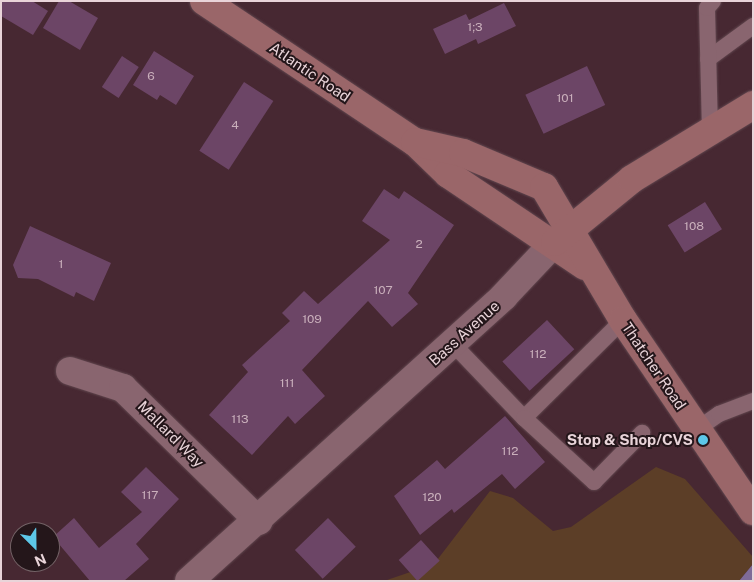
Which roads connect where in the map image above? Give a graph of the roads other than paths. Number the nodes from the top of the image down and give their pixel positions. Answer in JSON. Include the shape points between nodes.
{"nodes":[{"id":1,"x":204,"y":1,"type":"edge"},
{"id":2,"x":714,"y":1,"type":"edge"},
{"id":3,"x":753,"y":26,"type":"edge"},
{"id":4,"x":708,"y":59,"type":"junction"},
{"id":5,"x":753,"y":105,"type":"edge"},
{"id":6,"x":710,"y":131,"type":"junction"},
{"id":7,"x":415,"y":142,"type":"junction"},
{"id":8,"x":561,"y":237,"type":"junction"},
{"id":9,"x":623,"y":320,"type":"junction"},
{"id":10,"x":452,"y":344,"type":"junction"},
{"id":11,"x":70,"y":371,"type":"dead end"},
{"id":12,"x":753,"y":401,"type":"edge"},
{"id":13,"x":524,"y":418,"type":"junction"},
{"id":14,"x":696,"y":430,"type":"junction"},
{"id":15,"x":642,"y":433,"type":"dead end"},
{"id":16,"x":753,"y":511,"type":"edge"},
{"id":17,"x":259,"y":521,"type":"junction"},
{"id":18,"x":189,"y":581,"type":"edge"}],
"edges":[{"from":1,"to":7,"type":"main road","name":"Atlantic Road"},
{"from":2,"to":4,"type":"lane","via":[[707,8]]},
{"from":3,"to":4,"type":"lane"},
{"from":4,"to":6,"type":"lane"},
{"from":5,"to":6,"type":"main road","name":"Bass Avenue"},
{"from":6,"to":8,"type":"main road","name":"Bass Avenue","via":[[632,179]]},
{"from":7,"to":8,"type":"main road","name":"Atlantic Road","via":[[448,174]]},
{"from":7,"to":8,"type":"main road","name":"Atlantic Road","via":[[463,153],[544,187]]},
{"from":8,"to":9,"type":"main road","name":"Thatcher Road","via":[[591,270]]},
{"from":8,"to":10,"type":"street","name":"Bass Avenue"},
{"from":9,"to":13,"type":"lane"},
{"from":9,"to":14,"type":"main road","name":"Thatcher Road"},
{"from":10,"to":13,"type":"lane"},
{"from":10,"to":17,"type":"street","name":"Bass Avenue"},
{"from":11,"to":17,"type":"street","name":"Mallard Way","via":[[123,388]]},
{"from":12,"to":14,"type":"lane","via":[[720,414]]},
{"from":13,"to":15,"type":"lane","via":[[594,482]]},
{"from":14,"to":16,"type":"main road","name":"Thatcher Road"},
{"from":17,"to":18,"type":"street","name":"Bass Avenue"}]}
